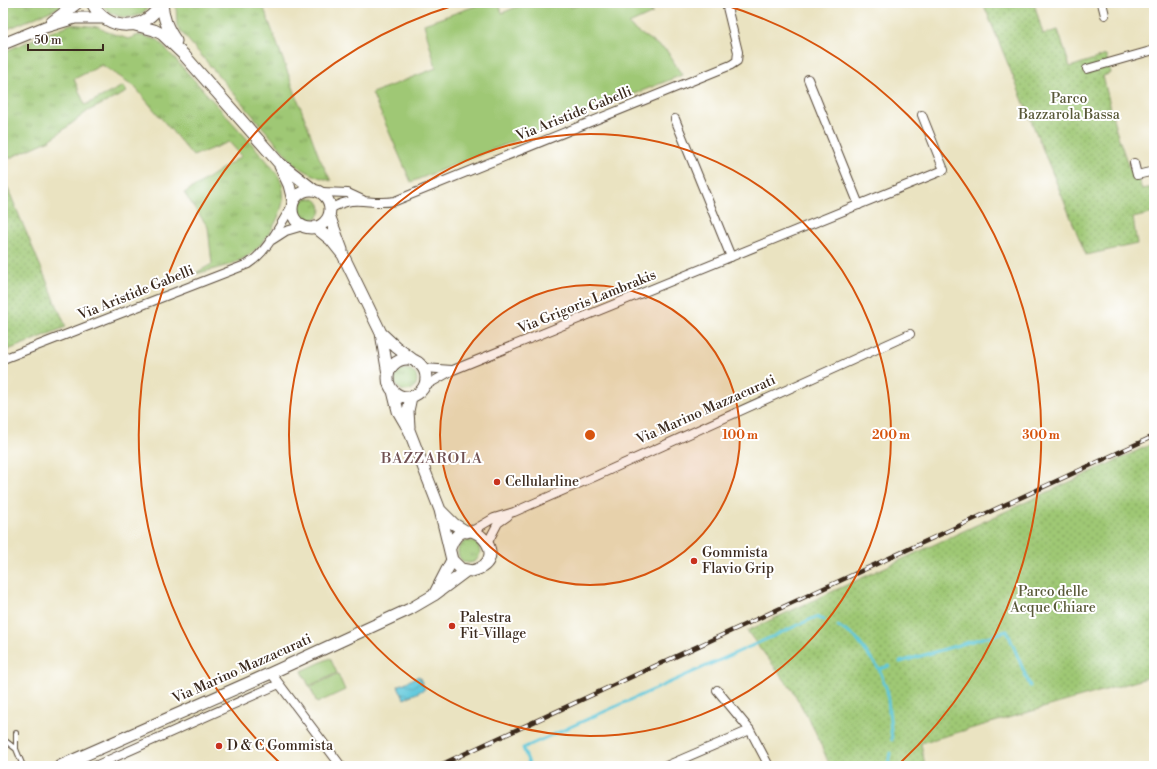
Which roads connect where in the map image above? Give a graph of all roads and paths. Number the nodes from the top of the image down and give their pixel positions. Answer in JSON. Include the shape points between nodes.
{"nodes":[{"id":1,"x":77,"y":3,"type":"edge"},
{"id":2,"x":92,"y":3,"type":"edge"},
{"id":3,"x":161,"y":3,"type":"edge"},
{"id":4,"x":726,"y":3,"type":"edge"},
{"id":5,"x":1102,"y":3,"type":"edge"},
{"id":6,"x":1105,"y":15,"type":"dead end"},
{"id":7,"x":104,"y":18,"type":"junction"},
{"id":8,"x":135,"y":25,"type":"junction"},
{"id":9,"x":45,"y":27,"type":"junction"},
{"id":10,"x":3,"y":44,"type":"edge"},
{"id":11,"x":1154,"y":50,"type":"edge"},
{"id":12,"x":184,"y":55,"type":"junction"},
{"id":13,"x":1087,"y":69,"type":"dead end"},
{"id":14,"x":808,"y":79,"type":"dead end"},
{"id":15,"x":922,"y":115,"type":"dead end"},
{"id":16,"x":675,"y":119,"type":"dead end"},
{"id":17,"x":278,"y":162,"type":"junction"},
{"id":18,"x":1134,"y":163,"type":"dead end"},
{"id":19,"x":1154,"y":171,"type":"edge"},
{"id":20,"x":318,"y":191,"type":"junction"},
{"id":21,"x":363,"y":200,"type":"junction"},
{"id":22,"x":293,"y":204,"type":"junction"},
{"id":23,"x":859,"y":205,"type":"junction"},
{"id":24,"x":330,"y":212,"type":"junction"},
{"id":25,"x":303,"y":226,"type":"junction"},
{"id":26,"x":315,"y":228,"type":"junction"},
{"id":27,"x":271,"y":240,"type":"junction"},
{"id":28,"x":343,"y":255,"type":"junction"},
{"id":29,"x":731,"y":257,"type":"junction"},
{"id":30,"x":381,"y":333,"type":"junction"},
{"id":31,"x":910,"y":334,"type":"dead end"},
{"id":32,"x":3,"y":359,"type":"edge"},
{"id":33,"x":412,"y":359,"type":"junction"},
{"id":34,"x":424,"y":368,"type":"junction"},
{"id":35,"x":453,"y":370,"type":"junction"},
{"id":36,"x":388,"y":374,"type":"junction"},
{"id":37,"x":425,"y":386,"type":"junction"},
{"id":38,"x":393,"y":392,"type":"junction"},
{"id":39,"x":411,"y":397,"type":"junction"},
{"id":40,"x":409,"y":430,"type":"junction"},
{"id":41,"x":440,"y":510,"type":"junction"},
{"id":42,"x":514,"y":512,"type":"junction"},
{"id":43,"x":469,"y":532,"type":"junction"},
{"id":44,"x":488,"y":542,"type":"junction"},
{"id":45,"x":450,"y":548,"type":"junction"},
{"id":46,"x":452,"y":560,"type":"junction"},
{"id":47,"x":466,"y":571,"type":"junction"},
{"id":48,"x":434,"y":595,"type":"junction"},
{"id":49,"x":271,"y":673,"type":"junction"},
{"id":50,"x":280,"y":684,"type":"junction"},
{"id":51,"x":717,"y":690,"type":"dead end"},
{"id":52,"x":750,"y":730,"type":"junction"},
{"id":53,"x":16,"y":733,"type":"dead end"},
{"id":54,"x":3,"y":739,"type":"edge"},
{"id":55,"x":121,"y":739,"type":"junction"},
{"id":56,"x":16,"y":748,"type":"junction"},
{"id":57,"x":123,"y":753,"type":"junction"},
{"id":58,"x":23,"y":766,"type":"edge"},
{"id":59,"x":60,"y":766,"type":"edge"},
{"id":60,"x":95,"y":766,"type":"edge"},
{"id":61,"x":341,"y":766,"type":"edge"},
{"id":62,"x":666,"y":766,"type":"edge"},
{"id":63,"x":770,"y":766,"type":"edge"}],
"edges":[{"from":1,"to":9,"type":"street"},
{"from":2,"to":7,"type":"street"},
{"from":3,"to":8,"type":"street","via":[[151,16]]},
{"from":3,"to":12,"type":"street","via":[[167,27]]},
{"from":4,"to":21,"type":"street","name":"Via Aristide Gabelli","via":[[738,52],[737,61],[731,65],[396,201],[372,203]]},
{"from":5,"to":6,"type":"street"},
{"from":7,"to":8,"type":"street","via":[[114,24]]},
{"from":7,"to":9,"type":"street","via":[[75,18]]},
{"from":8,"to":12,"type":"street","via":[[162,34]]},
{"from":9,"to":10,"type":"street"},
{"from":11,"to":13,"type":"street"},
{"from":12,"to":17,"type":"street"},
{"from":14,"to":23,"type":"street"},
{"from":15,"to":23,"type":"street","name":"Via Grigoris Lambrakis","via":[[944,170]]},
{"from":16,"to":29,"type":"street"},
{"from":17,"to":20,"type":"street"},
{"from":17,"to":22,"type":"street","via":[[289,185]]},
{"from":18,"to":19,"type":"street","via":[[1137,175]]},
{"from":20,"to":21,"type":"street","name":"Via Aristide Gabelli","via":[[348,193]]},
{"from":20,"to":22,"type":"street","via":[[302,192]]},
{"from":20,"to":24,"type":"street","via":[[329,203]]},
{"from":21,"to":24,"type":"street","name":"Via Aristide Gabelli","via":[[346,201]]},
{"from":22,"to":25,"type":"street","via":[[294,218]]},
{"from":22,"to":27,"type":"street","name":"Via Aristide Gabelli"},
{"from":23,"to":29,"type":"street","name":"Via Grigoris Lambrakis"},
{"from":24,"to":26,"type":"street","via":[[324,223]]},
{"from":24,"to":28,"type":"street"},
{"from":25,"to":26,"type":"street"},
{"from":25,"to":27,"type":"street","name":"Via Aristide Gabelli","via":[[286,231]]},
{"from":26,"to":28,"type":"street","via":[[331,240]]},
{"from":27,"to":32,"type":"street","name":"Via Aristide Gabelli","via":[[257,259],[248,264]]},
{"from":28,"to":30,"type":"street"},
{"from":29,"to":35,"type":"street","name":"Via Grigoris Lambrakis"},
{"from":30,"to":33,"type":"street"},
{"from":30,"to":36,"type":"street"},
{"from":31,"to":42,"type":"street","name":"Via Marino Mazzacurati"},
{"from":33,"to":34,"type":"street"},
{"from":33,"to":36,"type":"street","via":[[394,363]]},
{"from":34,"to":35,"type":"street","name":"Via Grigoris Lambrakis"},
{"from":34,"to":37,"type":"street"},
{"from":35,"to":37,"type":"street","name":"Via Grigoris Lambrakis"},
{"from":36,"to":38,"type":"street","via":[[388,383]]},
{"from":37,"to":39,"type":"street","via":[[417,395]]},
{"from":38,"to":39,"type":"street"},
{"from":38,"to":40,"type":"street","via":[[398,411]]},
{"from":39,"to":40,"type":"street","via":[[408,411]]},
{"from":40,"to":41,"type":"street"},
{"from":41,"to":43,"type":"street","via":[[454,524]]},
{"from":41,"to":45,"type":"street"},
{"from":42,"to":43,"type":"street","name":"Via Marino Mazzacurati","via":[[494,518]]},
{"from":42,"to":44,"type":"street","name":"Via Marino Mazzacurati","via":[[498,523]]},
{"from":43,"to":44,"type":"street","via":[[484,537]]},
{"from":43,"to":45,"type":"street","name":"Via Marino Mazzacurati","via":[[456,537]]},
{"from":44,"to":47,"type":"street","name":"Via Marino Mazzacurati","via":[[490,553],[486,564],[477,570]]},
{"from":45,"to":46,"type":"street"},
{"from":46,"to":47,"type":"street","via":[[460,569]]},
{"from":46,"to":48,"type":"street"},
{"from":47,"to":48,"type":"street","name":"Via Marino Mazzacurati"},
{"from":48,"to":49,"type":"street","name":"Via Marino Mazzacurati","via":[[410,609]]},
{"from":49,"to":50,"type":"street"},
{"from":49,"to":55,"type":"street","name":"Via Marino Mazzacurati"},
{"from":50,"to":57,"type":"street"},
{"from":50,"to":61,"type":"street"},
{"from":51,"to":52,"type":"street"},
{"from":52,"to":62,"type":"street"},
{"from":52,"to":63,"type":"street"},
{"from":53,"to":56,"type":"lane"},
{"from":54,"to":56,"type":"lane"},
{"from":55,"to":57,"type":"street"},
{"from":55,"to":59,"type":"street","name":"Via Marino Mazzacurati"},
{"from":56,"to":58,"type":"lane"},
{"from":57,"to":60,"type":"street"}]}
